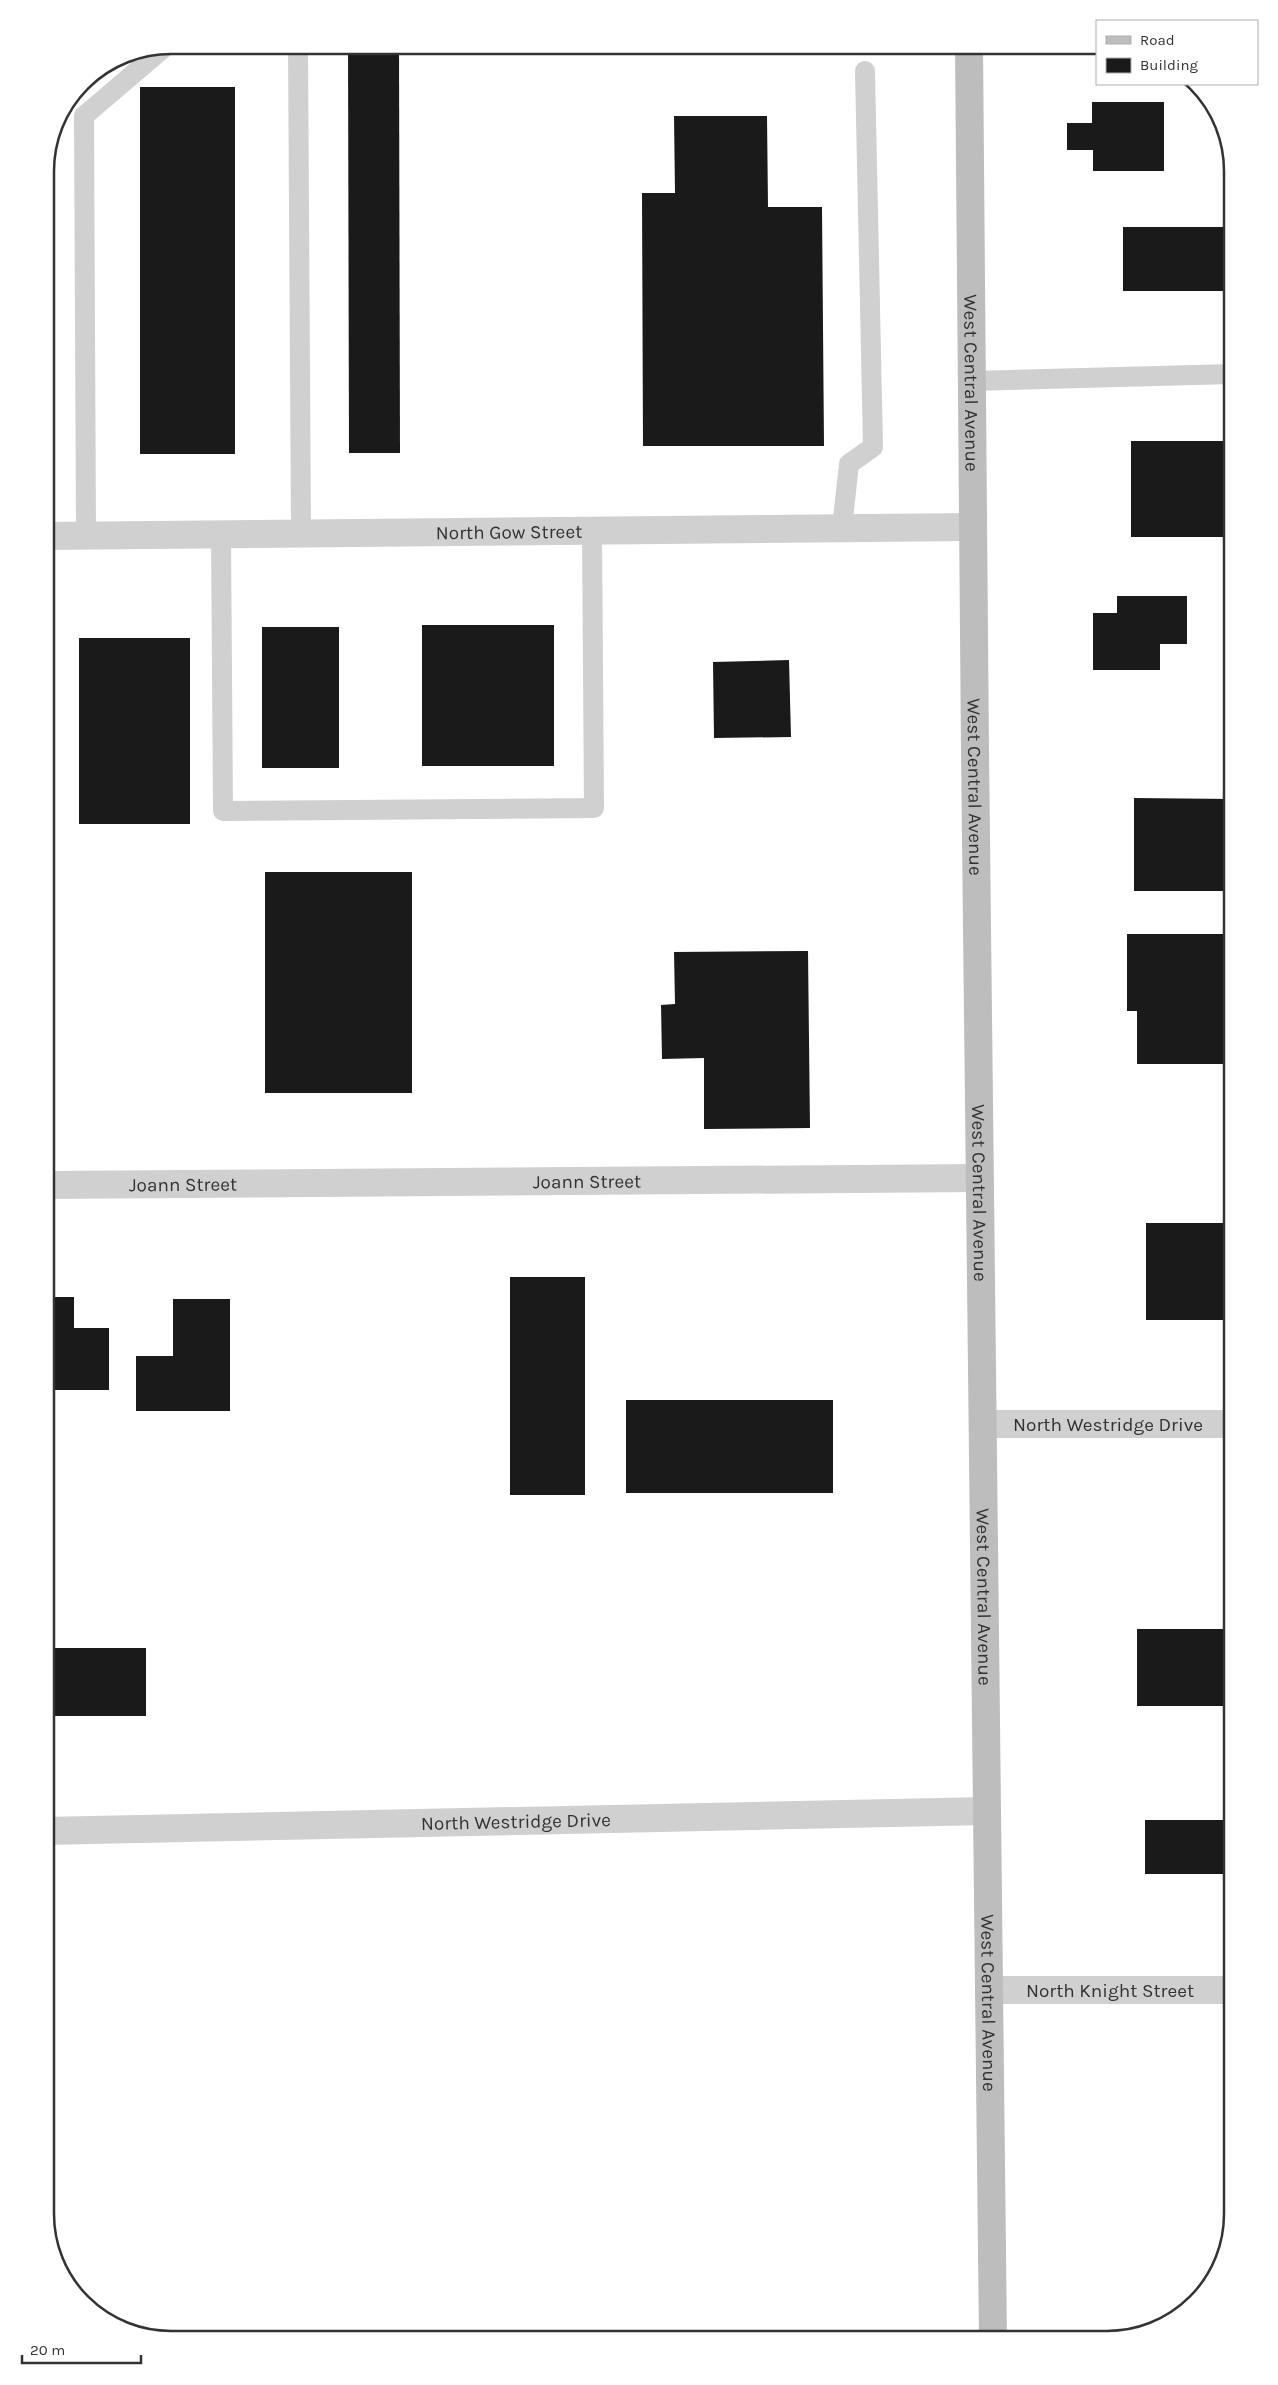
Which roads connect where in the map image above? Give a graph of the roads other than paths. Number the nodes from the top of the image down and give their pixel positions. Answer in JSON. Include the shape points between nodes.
{"nodes":[{"id":1,"x":298,"y":54,"type":"edge"},
{"id":2,"x":969,"y":54,"type":"edge"},
{"id":3,"x":155,"y":55,"type":"edge"},
{"id":4,"x":864,"y":71,"type":"dead end"},
{"id":5,"x":1224,"y":374,"type":"edge"},
{"id":6,"x":972,"y":381,"type":"junction"},
{"id":7,"x":973,"y":527,"type":"junction"},
{"id":8,"x":842,"y":528,"type":"junction"},
{"id":9,"x":592,"y":530,"type":"junction"},
{"id":10,"x":301,"y":534,"type":"junction"},
{"id":11,"x":222,"y":535,"type":"junction"},
{"id":12,"x":54,"y":536,"type":"edge"},
{"id":13,"x":86,"y":536,"type":"junction"},
{"id":14,"x":979,"y":1178,"type":"junction"},
{"id":15,"x":54,"y":1186,"type":"edge"},
{"id":16,"x":983,"y":1424,"type":"junction"},
{"id":17,"x":1224,"y":1424,"type":"edge"},
{"id":18,"x":987,"y":1811,"type":"junction"},
{"id":19,"x":54,"y":1831,"type":"edge"},
{"id":20,"x":989,"y":1990,"type":"junction"},
{"id":21,"x":1224,"y":1990,"type":"edge"},
{"id":22,"x":993,"y":2331,"type":"edge"}],
"edges":[{"from":1,"to":10,"type":"lane"},
{"from":2,"to":6,"type":"main road","name":"West Central Avenue"},
{"from":3,"to":13,"type":"lane","via":[[84,116]]},
{"from":4,"to":8,"type":"lane","via":[[873,447],[849,464]]},
{"from":5,"to":6,"type":"lane"},
{"from":6,"to":7,"type":"main road","name":"West Central Avenue"},
{"from":7,"to":8,"type":"street","name":"North Gow Street"},
{"from":7,"to":14,"type":"main road","name":"West Central Avenue"},
{"from":8,"to":9,"type":"street","name":"North Gow Street"},
{"from":9,"to":10,"type":"street","name":"North Gow Street"},
{"from":9,"to":11,"type":"lane","via":[[594,808],[223,810]]},
{"from":10,"to":11,"type":"street","name":"North Gow Street"},
{"from":11,"to":13,"type":"street","name":"North Gow Street"},
{"from":12,"to":13,"type":"street","name":"North Gow Street"},
{"from":14,"to":15,"type":"street","name":"Joann Street"},
{"from":14,"to":16,"type":"main road","name":"West Central Avenue"},
{"from":16,"to":17,"type":"street","name":"North Westridge Drive"},
{"from":16,"to":18,"type":"main road","name":"West Central Avenue"},
{"from":18,"to":19,"type":"street","name":"North Westridge Drive"},
{"from":18,"to":20,"type":"main road","name":"West Central Avenue"},
{"from":20,"to":21,"type":"street","name":"North Knight Street"},
{"from":20,"to":22,"type":"main road","name":"West Central Avenue"}]}
